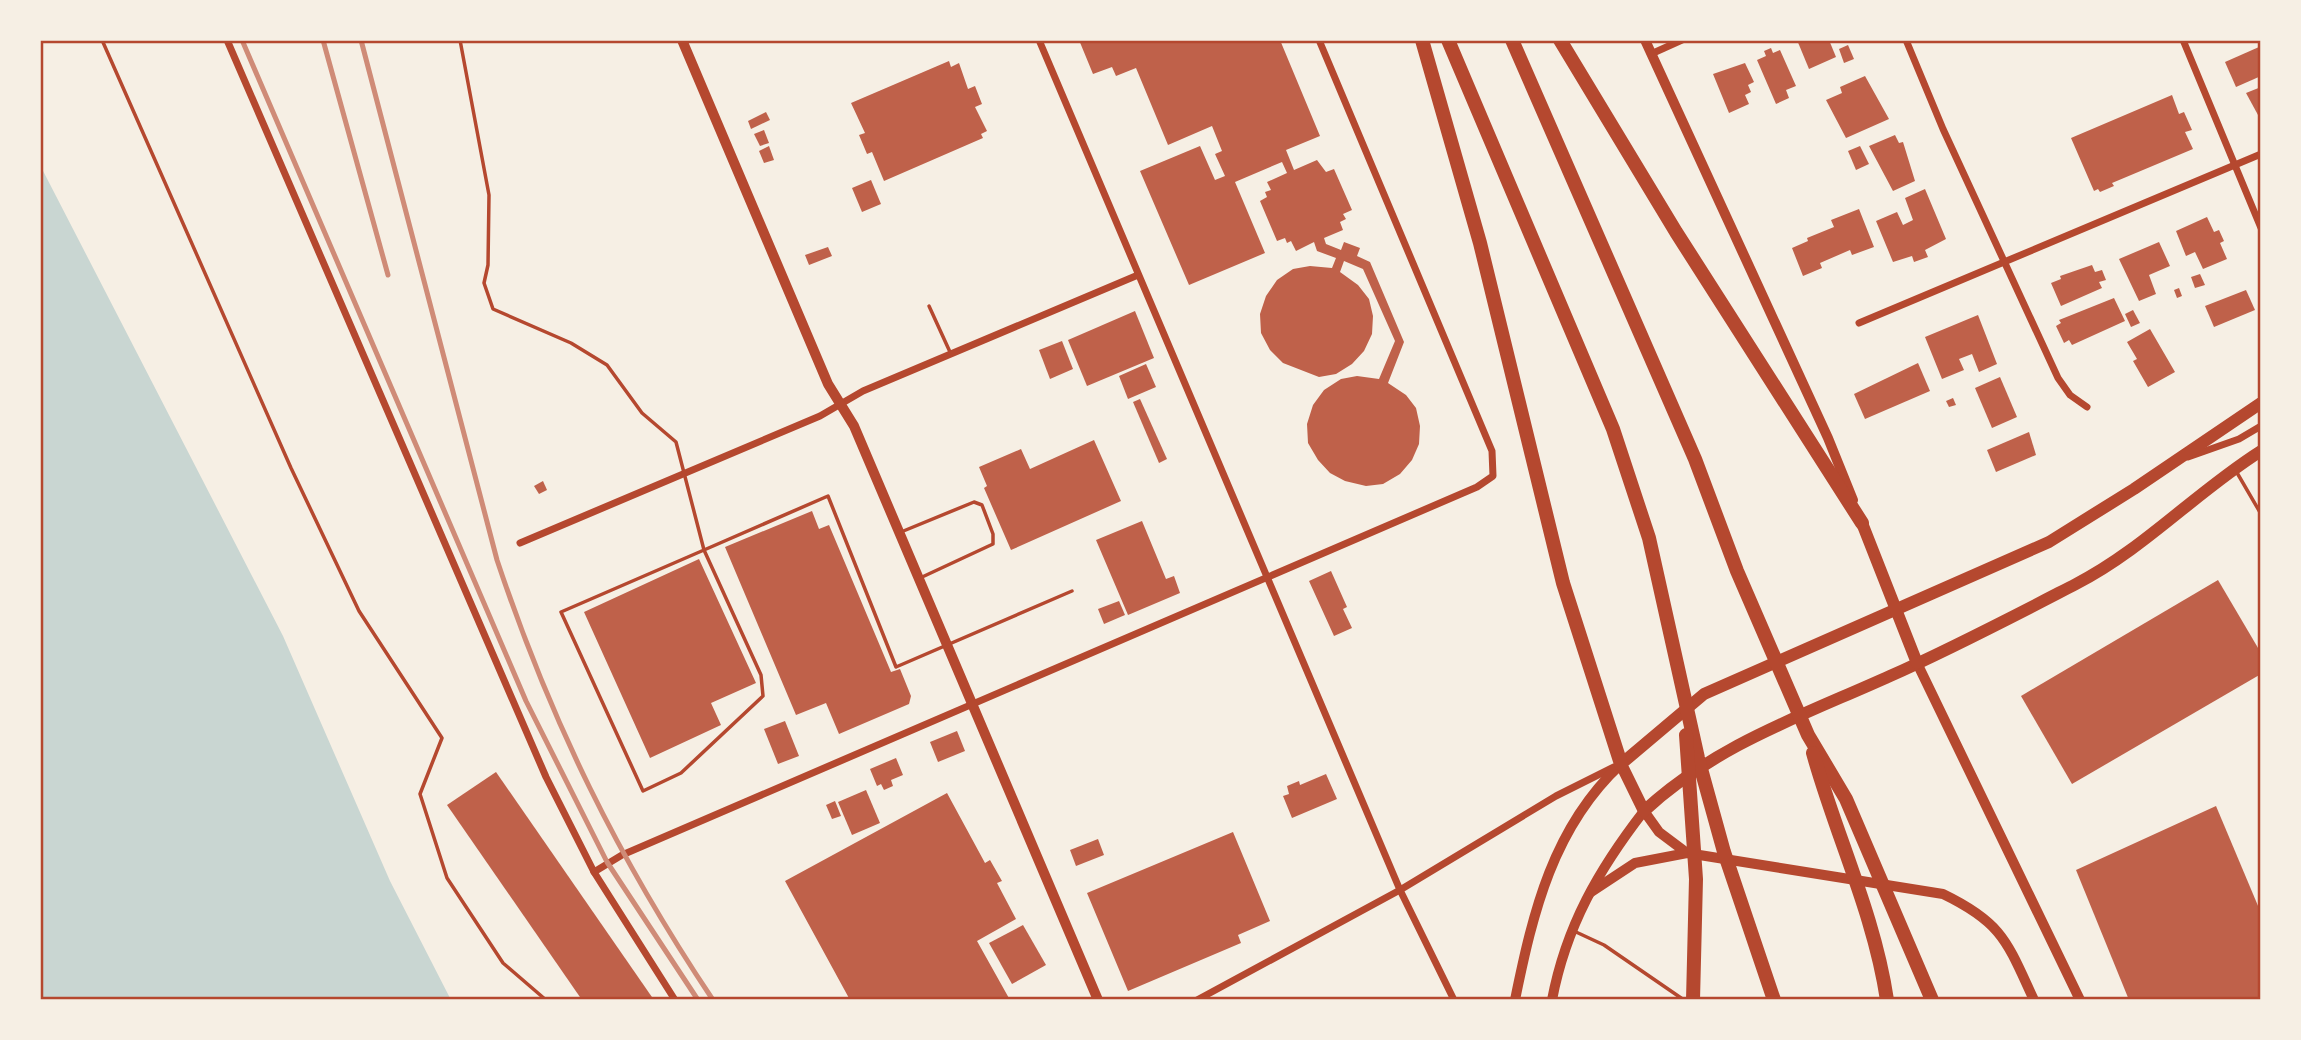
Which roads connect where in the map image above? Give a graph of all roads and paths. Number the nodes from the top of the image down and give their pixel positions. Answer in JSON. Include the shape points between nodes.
{"nodes":[{"id":1,"x":102,"y":40,"type":"edge"},
{"id":2,"x":227,"y":40,"type":"edge"},
{"id":3,"x":460,"y":40,"type":"edge"},
{"id":4,"x":681,"y":40,"type":"edge"},
{"id":5,"x":1039,"y":40,"type":"edge"},
{"id":6,"x":1319,"y":40,"type":"edge"},
{"id":7,"x":1422,"y":40,"type":"edge"},
{"id":8,"x":1448,"y":40,"type":"edge"},
{"id":9,"x":1512,"y":40,"type":"edge"},
{"id":10,"x":1560,"y":40,"type":"edge"},
{"id":11,"x":1645,"y":40,"type":"edge"},
{"id":12,"x":1682,"y":40,"type":"edge"},
{"id":13,"x":1906,"y":40,"type":"edge"},
{"id":14,"x":2183,"y":40,"type":"edge"},
{"id":15,"x":1651,"y":54,"type":"junction"},
{"id":16,"x":2261,"y":154,"type":"edge"},
{"id":17,"x":2234,"y":165,"type":"junction"},
{"id":18,"x":2261,"y":228,"type":"edge"},
{"id":19,"x":2005,"y":262,"type":"junction"},
{"id":20,"x":1138,"y":275,"type":"junction"},
{"id":21,"x":929,"y":306,"type":"dead end"},
{"id":22,"x":1859,"y":323,"type":"dead end"},
{"id":23,"x":951,"y":354,"type":"junction"},
{"id":24,"x":2261,"y":403,"type":"edge"},
{"id":25,"x":841,"y":404,"type":"junction"},
{"id":26,"x":2087,"y":407,"type":"dead end"},
{"id":27,"x":2261,"y":426,"type":"edge"},
{"id":28,"x":2261,"y":451,"type":"edge"},
{"id":29,"x":2175,"y":461,"type":"junction"},
{"id":30,"x":2235,"y":469,"type":"junction"},
{"id":31,"x":686,"y":472,"type":"junction"},
{"id":32,"x":2261,"y":514,"type":"edge"},
{"id":33,"x":1862,"y":523,"type":"junction"},
{"id":34,"x":899,"y":533,"type":"junction"},
{"id":35,"x":520,"y":543,"type":"dead end"},
{"id":36,"x":704,"y":550,"type":"junction"},
{"id":37,"x":1267,"y":578,"type":"junction"},
{"id":38,"x":918,"y":579,"type":"junction"},
{"id":39,"x":1072,"y":591,"type":"dead end"},
{"id":40,"x":1898,"y":610,"type":"junction"},
{"id":41,"x":946,"y":646,"type":"junction"},
{"id":42,"x":1917,"y":663,"type":"junction"},
{"id":43,"x":1683,"y":692,"type":"junction"},
{"id":44,"x":971,"y":704,"type":"junction"},
{"id":45,"x":1808,"y":735,"type":"junction"},
{"id":46,"x":1621,"y":764,"type":"junction"},
{"id":47,"x":1644,"y":811,"type":"junction"},
{"id":48,"x":1687,"y":853,"type":"junction"},
{"id":49,"x":594,"y":872,"type":"junction"},
{"id":50,"x":1400,"y":890,"type":"junction"},
{"id":51,"x":1586,"y":896,"type":"junction"},
{"id":52,"x":1570,"y":930,"type":"junction"},
{"id":53,"x":546,"y":1000,"type":"edge"},
{"id":54,"x":675,"y":1000,"type":"edge"},
{"id":55,"x":1098,"y":1000,"type":"edge"},
{"id":56,"x":1197,"y":1000,"type":"edge"},
{"id":57,"x":1454,"y":1000,"type":"edge"},
{"id":58,"x":1515,"y":1000,"type":"edge"},
{"id":59,"x":1552,"y":1000,"type":"edge"},
{"id":60,"x":1684,"y":1000,"type":"edge"},
{"id":61,"x":1693,"y":1000,"type":"edge"},
{"id":62,"x":1774,"y":1000,"type":"edge"},
{"id":63,"x":1887,"y":1000,"type":"edge"},
{"id":64,"x":1932,"y":1000,"type":"edge"},
{"id":65,"x":2034,"y":1000,"type":"edge"},
{"id":66,"x":2080,"y":1000,"type":"edge"}],
"edges":[{"from":1,"to":53,"type":"lane","via":[[359,611],[442,738],[420,794],[447,878],[503,963]]},
{"from":2,"to":49,"type":"street","via":[[546,777]]},
{"from":3,"to":31,"type":"lane","via":[[489,195],[484,283],[493,309],[571,343],[607,365],[642,413],[676,442]]},
{"from":4,"to":25,"type":"street","via":[[828,384]]},
{"from":5,"to":20,"type":"street"},
{"from":6,"to":37,"type":"street","via":[[1492,451],[1493,476]]},
{"from":7,"to":46,"type":"highway","via":[[1480,243],[1563,583]]},
{"from":8,"to":43,"type":"highway","via":[[1613,429],[1649,538]]},
{"from":9,"to":45,"type":"highway","via":[[1695,460]]},
{"from":10,"to":33,"type":"highway"},
{"from":11,"to":15,"type":"street"},
{"from":12,"to":15,"type":"street"},
{"from":13,"to":19,"type":"street"},
{"from":14,"to":17,"type":"street"},
{"from":15,"to":33,"type":"street","via":[[1828,438]]},
{"from":16,"to":17,"type":"street"},
{"from":17,"to":18,"type":"street"},
{"from":17,"to":19,"type":"street"},
{"from":19,"to":22,"type":"street"},
{"from":19,"to":26,"type":"street","via":[[2058,378],[2070,395]]},
{"from":20,"to":23,"type":"street"},
{"from":20,"to":37,"type":"street"},
{"from":21,"to":23,"type":"lane"},
{"from":23,"to":25,"type":"street"},
{"from":24,"to":29,"type":"main road"},
{"from":25,"to":31,"type":"street"},
{"from":25,"to":34,"type":"street"},
{"from":27,"to":29,"type":"street","via":[[2239,439]]},
{"from":28,"to":30,"type":"main road"},
{"from":29,"to":40,"type":"main road","via":[[2049,542]]},
{"from":30,"to":32,"type":"lane"},
{"from":30,"to":42,"type":"main road","via":[[2101,570]]},
{"from":31,"to":35,"type":"street"},
{"from":31,"to":36,"type":"lane"},
{"from":33,"to":40,"type":"main road"},
{"from":34,"to":38,"type":"street"},
{"from":34,"to":38,"type":"lane","via":[[974,502],[982,505],[993,544]]},
{"from":36,"to":36,"type":"lane","via":[[761,675],[763,696],[681,773],[643,791],[561,612]]},
{"from":36,"to":41,"type":"lane","via":[[828,496],[896,667]]},
{"from":37,"to":44,"type":"street"},
{"from":37,"to":50,"type":"street"},
{"from":38,"to":41,"type":"street"},
{"from":39,"to":41,"type":"lane"},
{"from":40,"to":42,"type":"main road"},
{"from":40,"to":46,"type":"main road","via":[[1704,694]]},
{"from":41,"to":44,"type":"street"},
{"from":42,"to":47,"type":"main road","via":[[1728,750]]},
{"from":42,"to":66,"type":"street"},
{"from":43,"to":61,"type":"highway","via":[[1696,879]]},
{"from":43,"to":62,"type":"highway","via":[[1724,852]]},
{"from":44,"to":49,"type":"street","via":[[622,855]]},
{"from":44,"to":55,"type":"street"},
{"from":45,"to":63,"type":"highway","via":[[1829,810],[1864,901]]},
{"from":45,"to":64,"type":"highway","via":[[1846,799]]},
{"from":46,"to":47,"type":"main road"},
{"from":46,"to":50,"type":"street","via":[[1556,796]]},
{"from":46,"to":58,"type":"main road","via":[[1587,801],[1559,847],[1534,912]]},
{"from":47,"to":48,"type":"street","via":[[1658,832]]},
{"from":47,"to":51,"type":"main road"},
{"from":48,"to":51,"type":"street","via":[[1635,863]]},
{"from":48,"to":65,"type":"street","via":[[1943,894],[1989,920],[2005,941]]},
{"from":49,"to":54,"type":"street"},
{"from":50,"to":56,"type":"street"},
{"from":50,"to":57,"type":"street"},
{"from":51,"to":52,"type":"main road"},
{"from":52,"to":59,"type":"main road"},
{"from":52,"to":60,"type":"lane","via":[[1604,945]]}]}
